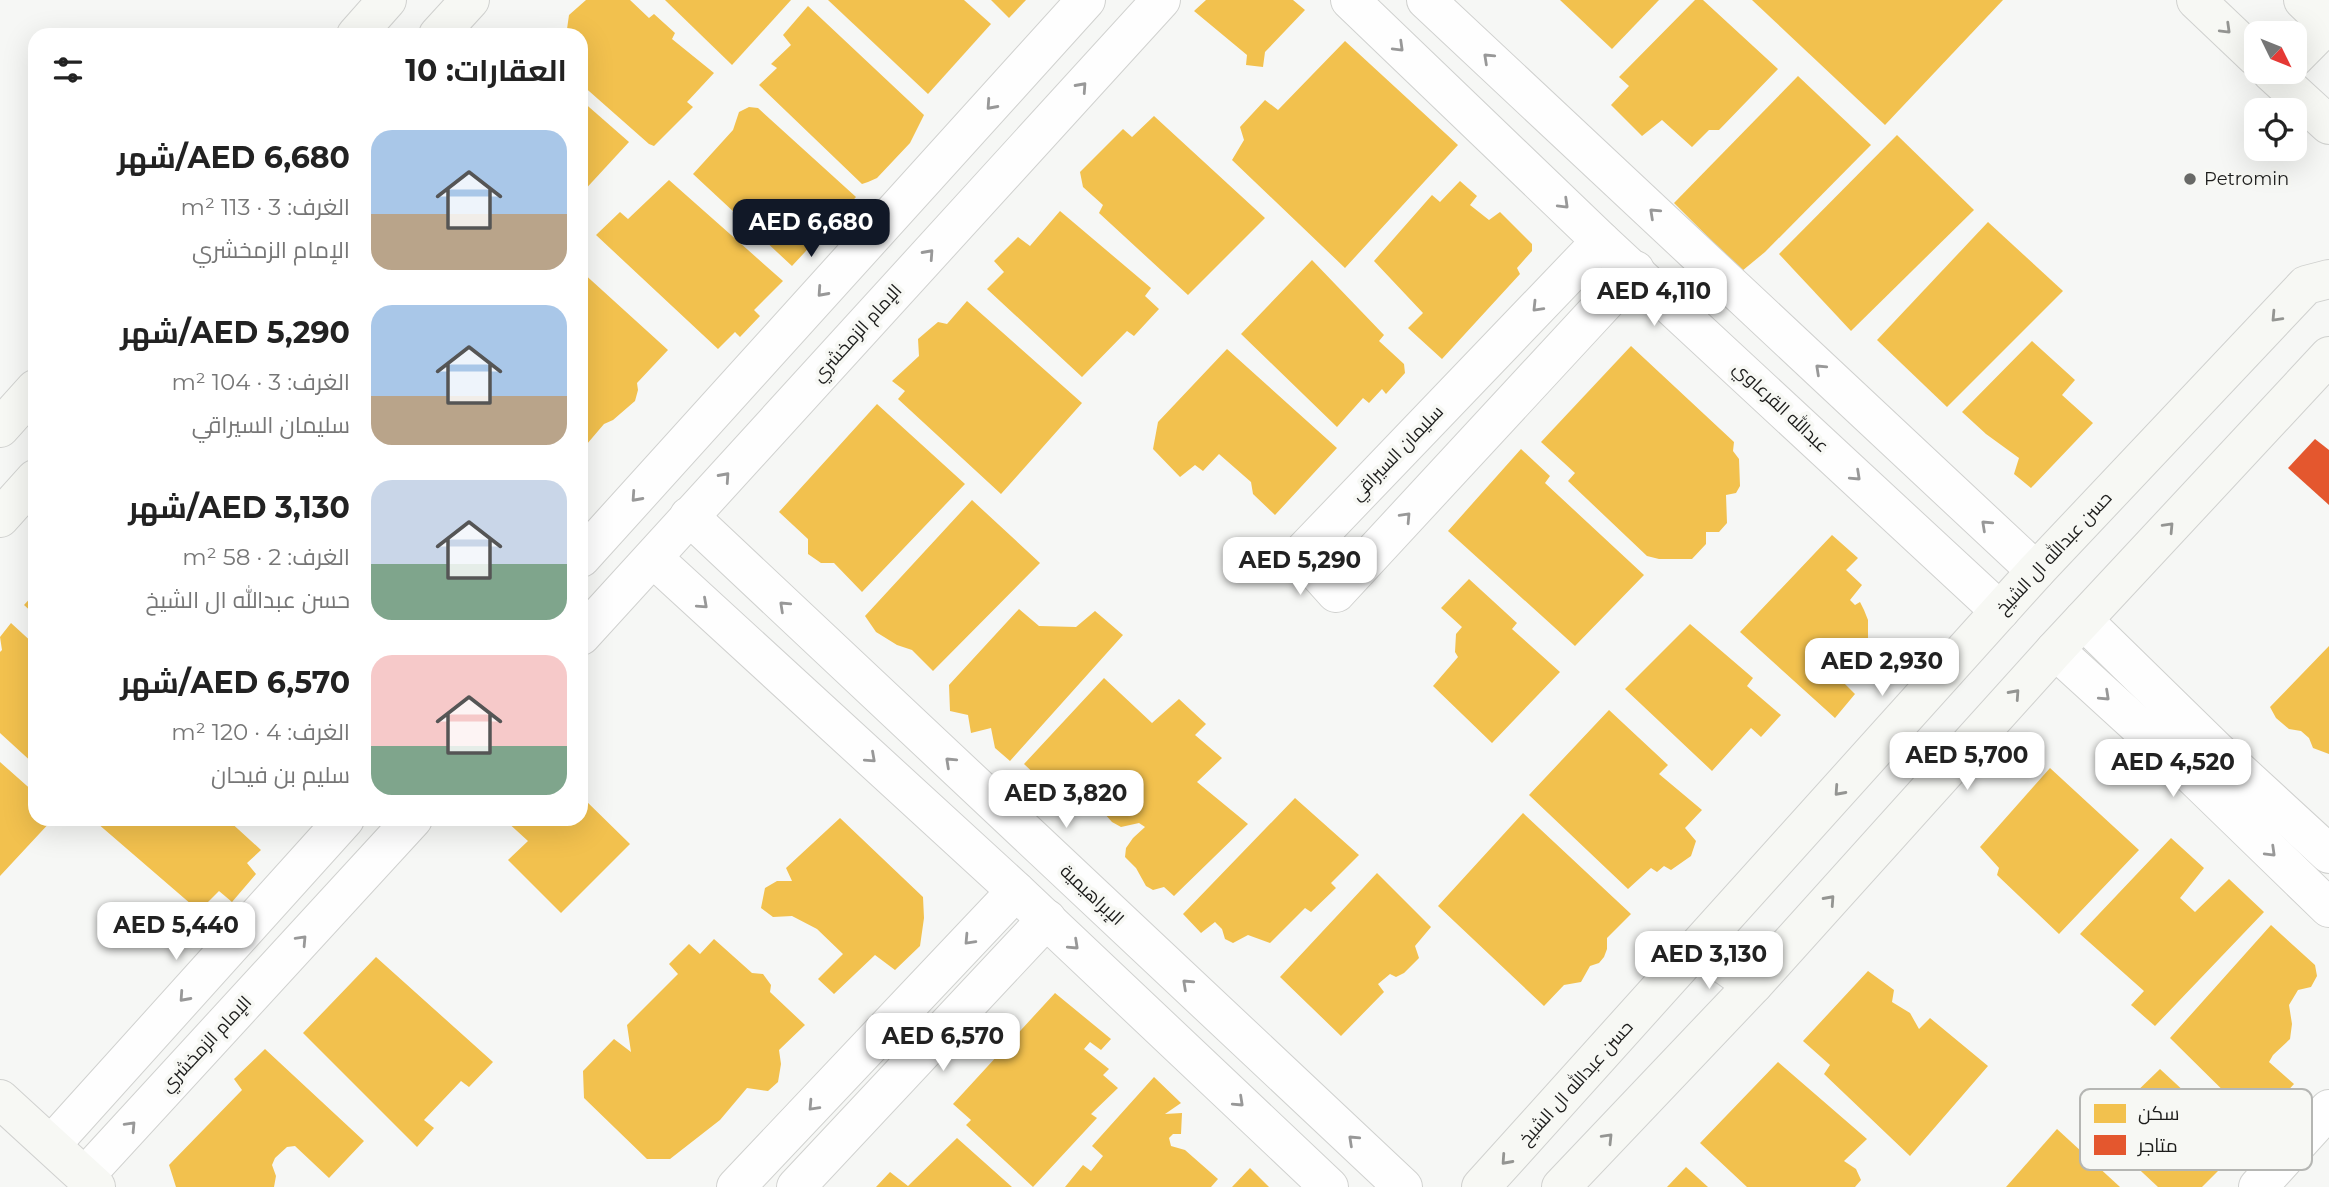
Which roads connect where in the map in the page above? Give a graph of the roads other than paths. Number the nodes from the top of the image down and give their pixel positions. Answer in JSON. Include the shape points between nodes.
{"nodes":[{"id":1,"x":387,"y":0,"type":"edge"},
{"id":2,"x":470,"y":0,"type":"edge"},
{"id":3,"x":1086,"y":0,"type":"edge"},
{"id":4,"x":1161,"y":0,"type":"edge"},
{"id":5,"x":1350,"y":0,"type":"edge"},
{"id":6,"x":1426,"y":0,"type":"edge"},
{"id":7,"x":2196,"y":0,"type":"edge"},
{"id":8,"x":2320,"y":17,"type":"edge"},
{"id":9,"x":362,"y":28,"type":"edge"},
{"id":10,"x":444,"y":28,"type":"edge"},
{"id":11,"x":2307,"y":31,"type":"edge"},
{"id":12,"x":2244,"y":41,"type":"edge"},
{"id":13,"x":2291,"y":84,"type":"edge"},
{"id":14,"x":2329,"y":125,"type":"edge"},
{"id":15,"x":1601,"y":241,"type":"junction"},
{"id":16,"x":1635,"y":271,"type":"junction"},
{"id":17,"x":2329,"y":279,"type":"edge"},
{"id":18,"x":2329,"y":356,"type":"edge"},
{"id":19,"x":28,"y":397,"type":"edge"},
{"id":20,"x":0,"y":428,"type":"edge"},
{"id":21,"x":28,"y":487,"type":"edge"},
{"id":22,"x":689,"y":516,"type":"junction"},
{"id":23,"x":0,"y":518,"type":"edge"},
{"id":24,"x":588,"y":550,"type":"edge"},
{"id":25,"x":653,"y":558,"type":"junction"},
{"id":26,"x":2036,"y":571,"type":"junction"},
{"id":27,"x":2000,"y":611,"type":"junction"},
{"id":28,"x":2083,"y":620,"type":"junction"},
{"id":29,"x":588,"y":628,"type":"edge"},
{"id":30,"x":2055,"y":650,"type":"junction"},
{"id":31,"x":339,"y":826,"type":"edge"},
{"id":32,"x":407,"y":826,"type":"edge"},
{"id":33,"x":2329,"y":853,"type":"edge"},
{"id":34,"x":1016,"y":891,"type":"junction"},
{"id":35,"x":2329,"y":908,"type":"edge"},
{"id":36,"x":1047,"y":919,"type":"junction"},
{"id":37,"x":1699,"y":947,"type":"junction"},
{"id":38,"x":1753,"y":985,"type":"junction"},
{"id":39,"x":0,"y":1099,"type":"edge"},
{"id":40,"x":2329,"y":1110,"type":"edge"},
{"id":41,"x":2312,"y":1128,"type":"edge"},
{"id":42,"x":51,"y":1145,"type":"junction"},
{"id":43,"x":2274,"y":1170,"type":"edge"},
{"id":44,"x":91,"y":1181,"type":"edge"},
{"id":45,"x":736,"y":1187,"type":"edge"},
{"id":46,"x":796,"y":1187,"type":"edge"},
{"id":47,"x":1329,"y":1187,"type":"edge"},
{"id":48,"x":1403,"y":1187,"type":"edge"},
{"id":49,"x":1481,"y":1187,"type":"edge"},
{"id":50,"x":1560,"y":1187,"type":"edge"},
{"id":51,"x":2258,"y":1187,"type":"edge"}],
"edges":[{"from":1,"to":9,"type":"street"},
{"from":2,"to":10,"type":"street"},
{"from":3,"to":24,"type":"street","one_way":true},
{"from":22,"to":4,"type":"street","name":"الإمام الزمخشري","one_way":true},
{"from":5,"to":15,"type":"street","name":"عبدالله القرعاوي","one_way":true},
{"from":26,"to":6,"type":"street","one_way":true},
{"from":7,"to":12,"type":"street","one_way":true},
{"from":8,"to":11,"type":"street"},
{"from":13,"to":14,"type":"street"},
{"from":15,"to":16,"type":"street","name":"عبدالله القرعاوي"},
{"from":15,"to":16,"type":"street","name":"سليمان السيراقي","one_way":true,"via":[[1301,554],[1336,593]]},
{"from":16,"to":27,"type":"street","name":"عبدالله القرعاوي","one_way":true},
{"from":17,"to":26,"type":"street","name":"حسن عبدالله ال الشيخ","one_way":true,"via":[[2306,285]]},
{"from":28,"to":18,"type":"street","one_way":true},
{"from":19,"to":20,"type":"street"},
{"from":21,"to":23,"type":"street"},
{"from":22,"to":25,"type":"street","name":"الإمام الزمخشري"},
{"from":48,"to":22,"type":"street","name":"الإبراهيمية","one_way":true},
{"from":25,"to":29,"type":"street","name":"الإمام الزمخشري"},
{"from":25,"to":34,"type":"street","one_way":true},
{"from":26,"to":27,"type":"street","name":"حسن عبدالله ال الشيخ"},
{"from":27,"to":37,"type":"street","name":"حسن عبدالله ال الشيخ","one_way":true},
{"from":28,"to":30,"type":"street"},
{"from":28,"to":33,"type":"street"},
{"from":30,"to":35,"type":"street","one_way":true},
{"from":38,"to":30,"type":"street","one_way":true},
{"from":31,"to":42,"type":"street","one_way":true},
{"from":44,"to":32,"type":"street","name":"الإمام الزمخشري","one_way":true},
{"from":34,"to":36,"type":"street"},
{"from":34,"to":45,"type":"street","one_way":true},
{"from":36,"to":46,"type":"street"},
{"from":36,"to":47,"type":"street","one_way":true},
{"from":37,"to":38,"type":"street"},
{"from":37,"to":49,"type":"street","name":"حسن عبدالله ال الشيخ","one_way":true},
{"from":50,"to":38,"type":"street","one_way":true},
{"from":39,"to":42,"type":"street"},
{"from":40,"to":41,"type":"street"},
{"from":42,"to":44,"type":"street"},
{"from":43,"to":51,"type":"street"}]}
